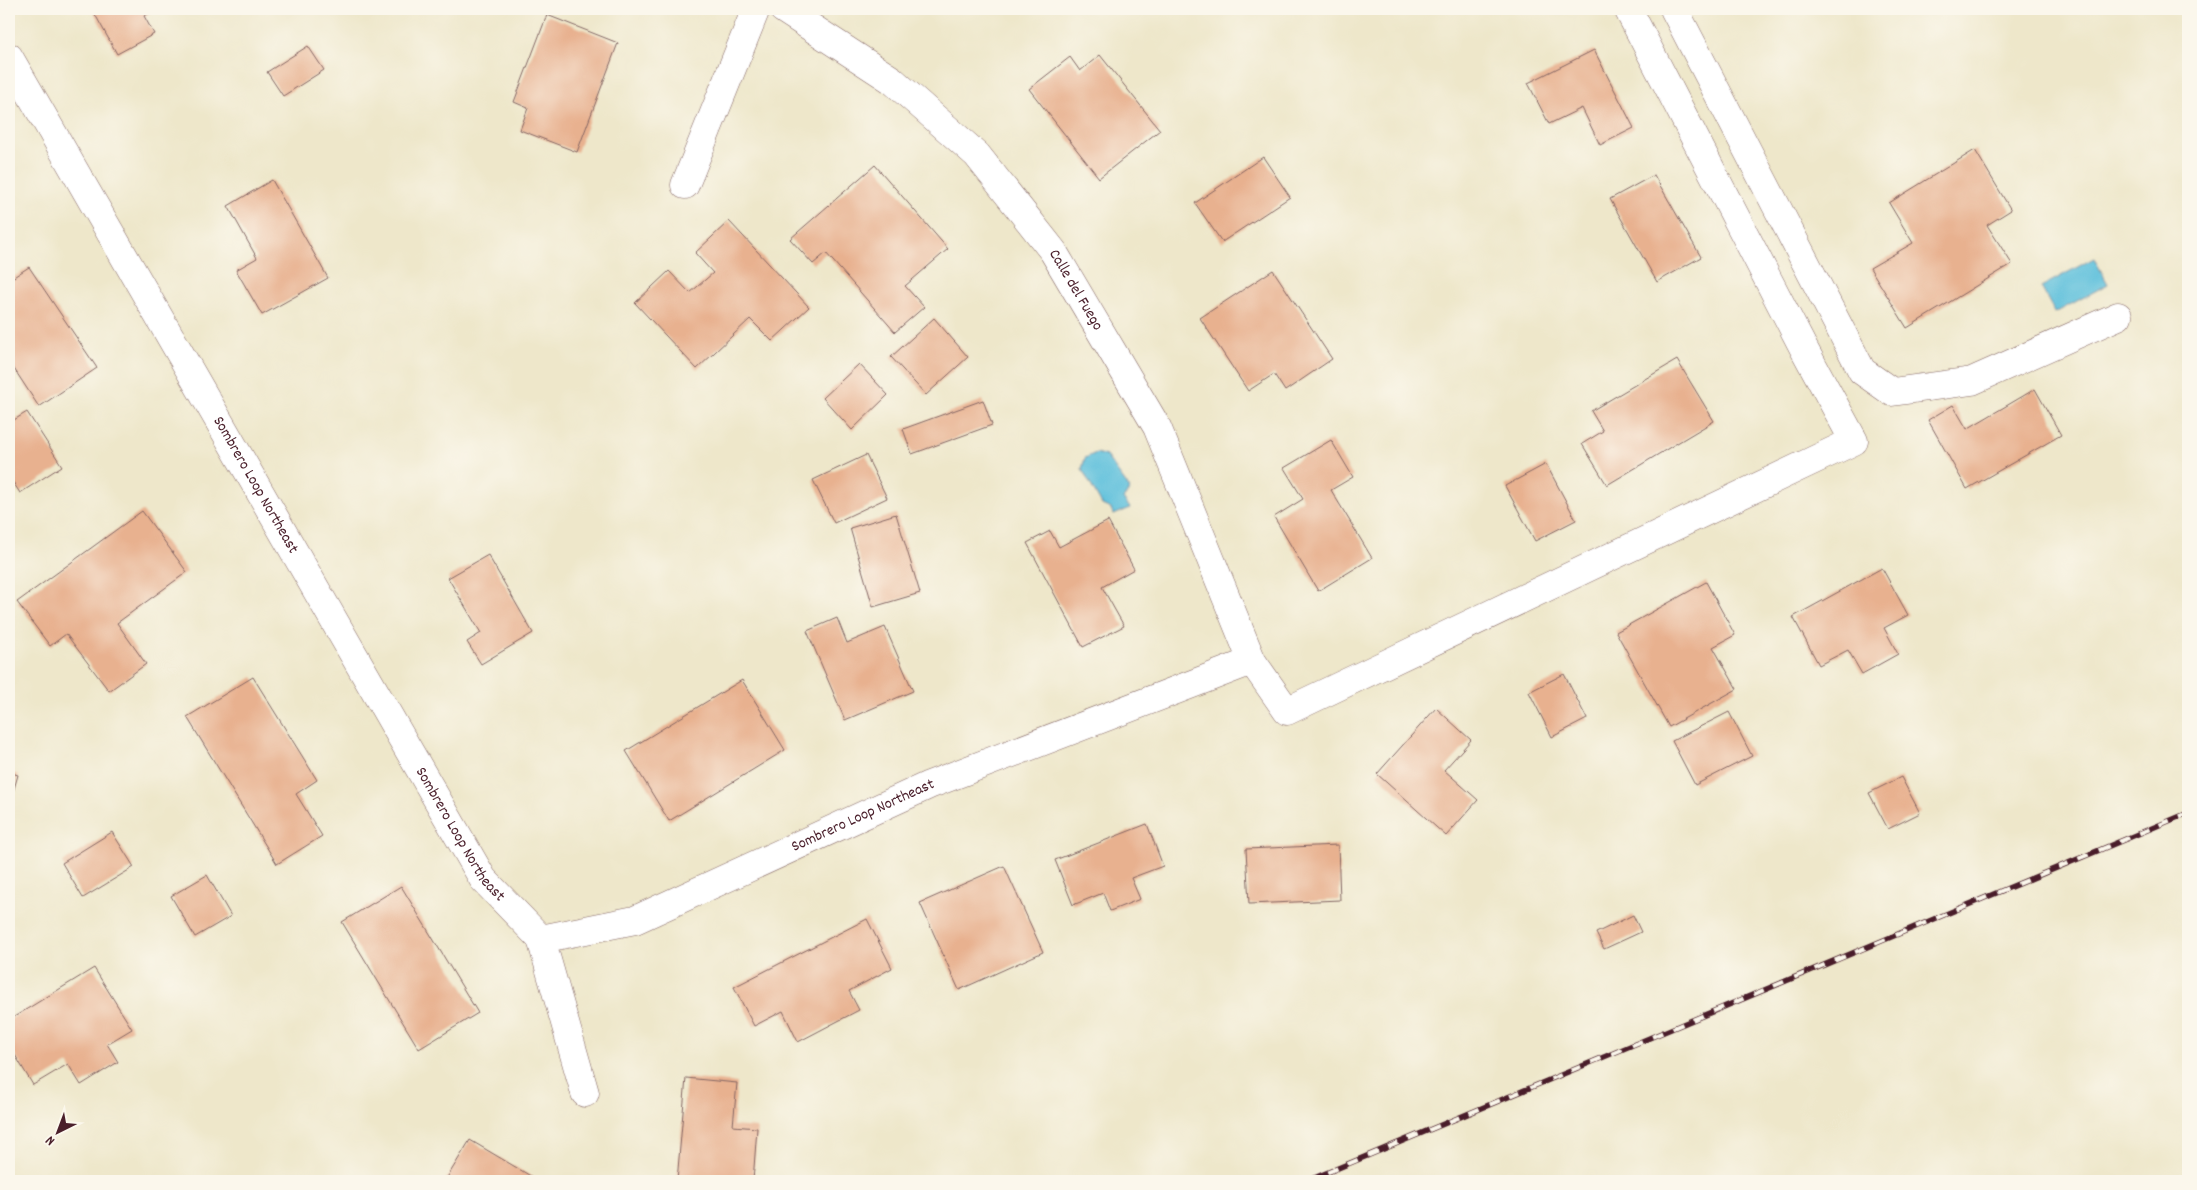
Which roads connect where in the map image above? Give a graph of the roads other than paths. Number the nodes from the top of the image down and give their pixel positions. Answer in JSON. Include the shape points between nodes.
{"nodes":[{"id":1,"x":756,"y":9,"type":"edge"},
{"id":2,"x":784,"y":9,"type":"edge"},
{"id":3,"x":1628,"y":9,"type":"edge"},
{"id":4,"x":1674,"y":9,"type":"edge"},
{"id":5,"x":9,"y":57,"type":"edge"},
{"id":6,"x":685,"y":185,"type":"dead end"},
{"id":7,"x":2118,"y":316,"type":"dead end"},
{"id":8,"x":1252,"y":661,"type":"junction"},
{"id":9,"x":541,"y":939,"type":"junction"},
{"id":10,"x":585,"y":1093,"type":"dead end"}],
"edges":[{"from":1,"to":6,"type":"street"},
{"from":2,"to":8,"type":"street","name":"Calle del Fuego","via":[[892,80],[970,149],[1053,251],[1157,427]]},
{"from":3,"to":8,"type":"street","name":"Calle del Fuego","via":[[1854,441],[1287,711]]},
{"from":4,"to":7,"type":"street","via":[[1862,371],[1892,392],[1972,380]]},
{"from":5,"to":9,"type":"street","name":"Sombrero Loop Northeast","via":[[483,879]]},
{"from":8,"to":9,"type":"street","name":"Sombrero Loop Northeast","via":[[929,785],[635,920]]},
{"from":9,"to":10,"type":"street"}]}
